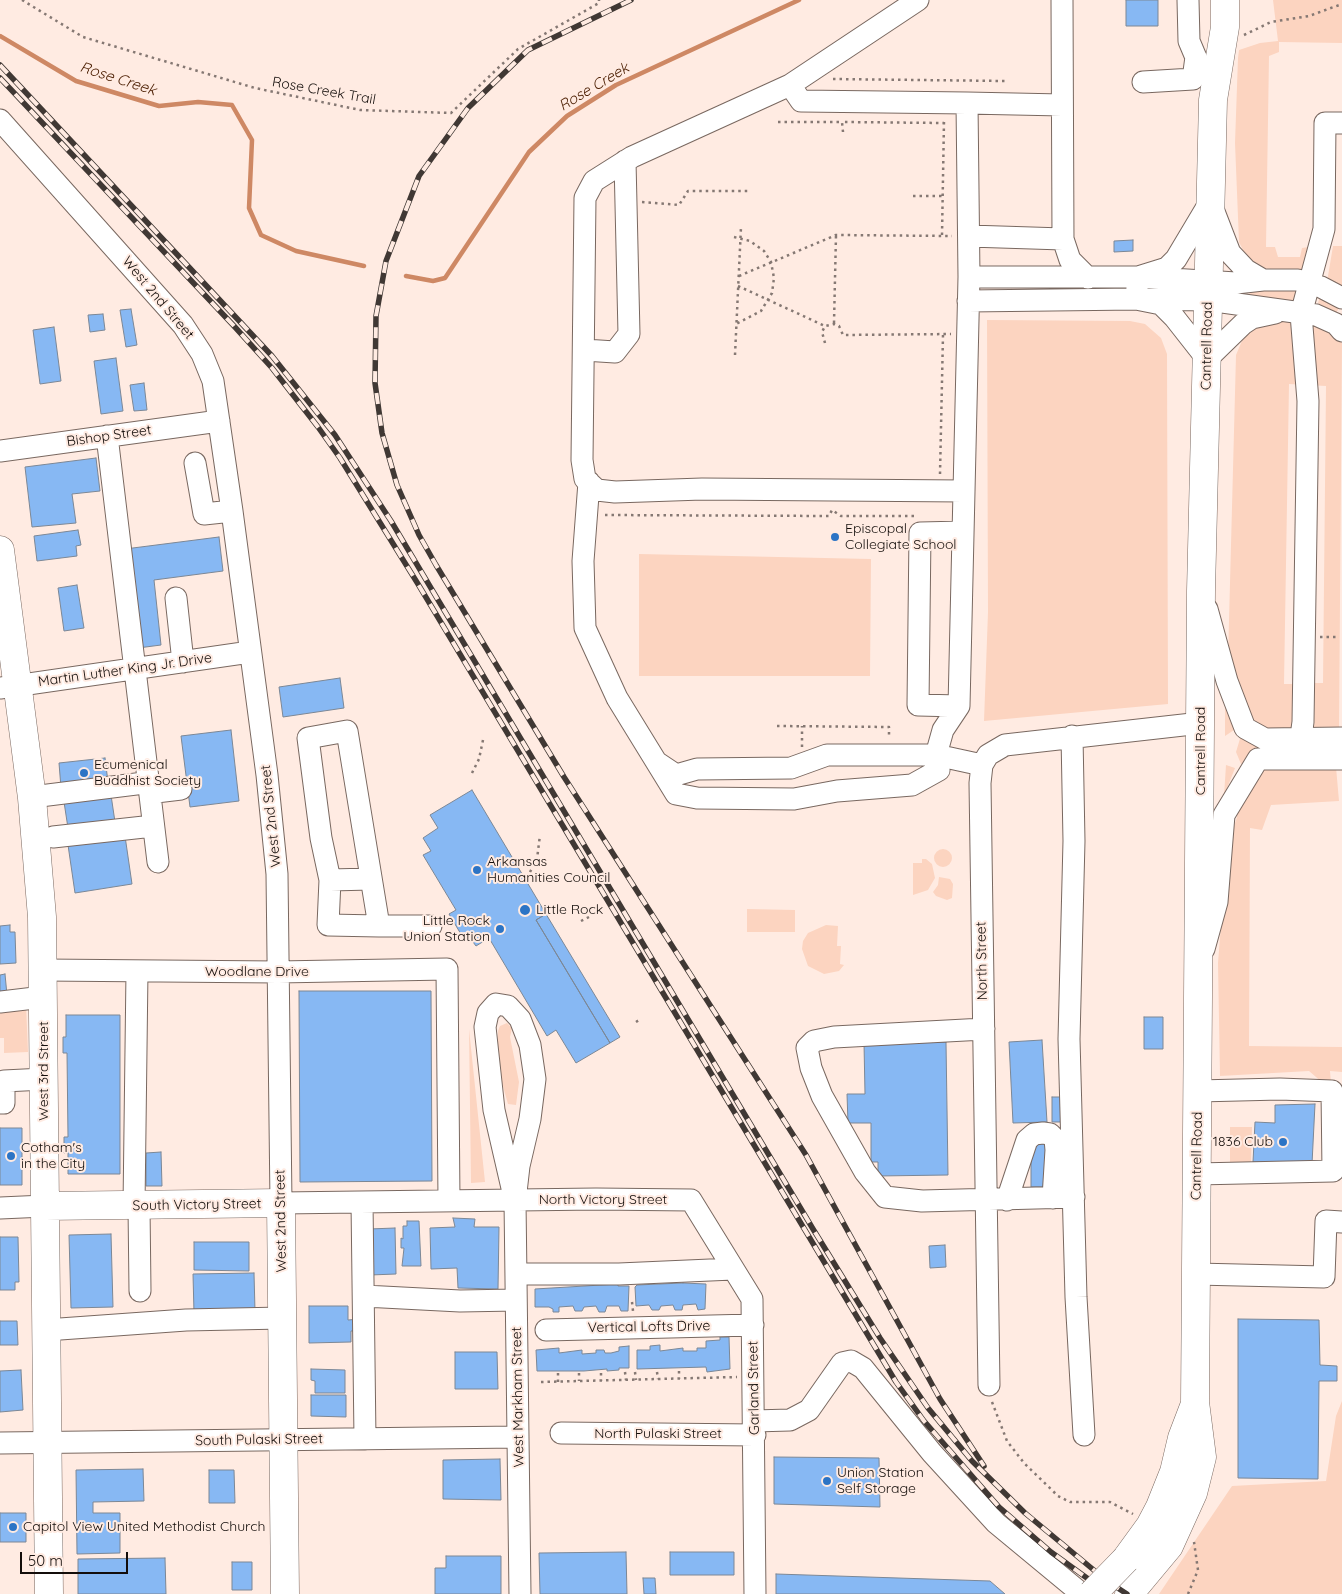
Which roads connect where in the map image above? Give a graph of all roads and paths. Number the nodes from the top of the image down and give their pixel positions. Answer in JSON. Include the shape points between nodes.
{"nodes":[{"id":1,"x":22,"y":0,"type":"edge"},
{"id":2,"x":599,"y":0,"type":"edge"},
{"id":3,"x":918,"y":0,"type":"edge"},
{"id":4,"x":1062,"y":0,"type":"edge"},
{"id":5,"x":1188,"y":0,"type":"edge"},
{"id":6,"x":1225,"y":0,"type":"edge"},
{"id":7,"x":1342,"y":4,"type":"edge"},
{"id":8,"x":1220,"y":23,"type":"edge"},
{"id":9,"x":1206,"y":78,"type":"junction"},
{"id":10,"x":1006,"y":81,"type":"dead end"},
{"id":11,"x":795,"y":82,"type":"junction"},
{"id":12,"x":1143,"y":82,"type":"dead end"},
{"id":13,"x":967,"y":103,"type":"junction"},
{"id":14,"x":1062,"y":105,"type":"junction"},
{"id":15,"x":944,"y":117,"type":"dead end"},
{"id":16,"x":0,"y":120,"type":"edge"},
{"id":17,"x":778,"y":122,"type":"dead end"},
{"id":18,"x":842,"y":122,"type":"junction"},
{"id":19,"x":944,"y":123,"type":"junction"},
{"id":20,"x":1342,"y":124,"type":"edge"},
{"id":21,"x":843,"y":132,"type":"dead end"},
{"id":22,"x":625,"y":161,"type":"junction"},
{"id":23,"x":751,"y":191,"type":"dead end"},
{"id":24,"x":913,"y":196,"type":"dead end"},
{"id":25,"x":943,"y":196,"type":"junction"},
{"id":26,"x":641,"y":202,"type":"dead end"},
{"id":27,"x":1210,"y":202,"type":"junction"},
{"id":28,"x":741,"y":227,"type":"dead end"},
{"id":29,"x":836,"y":235,"type":"junction"},
{"id":30,"x":942,"y":236,"type":"junction"},
{"id":31,"x":969,"y":236,"type":"junction"},
{"id":32,"x":734,"y":237,"type":"dead end"},
{"id":33,"x":1063,"y":238,"type":"junction"},
{"id":34,"x":741,"y":239,"type":"junction"},
{"id":35,"x":771,"y":262,"type":"junction"},
{"id":36,"x":739,"y":276,"type":"junction"},
{"id":37,"x":1138,"y":276,"type":"junction"},
{"id":38,"x":969,"y":277,"type":"junction"},
{"id":39,"x":1088,"y":278,"type":"junction"},
{"id":40,"x":1262,"y":280,"type":"junction"},
{"id":41,"x":1310,"y":284,"type":"junction"},
{"id":42,"x":738,"y":286,"type":"junction"},
{"id":43,"x":1208,"y":290,"type":"junction"},
{"id":44,"x":1342,"y":298,"type":"edge"},
{"id":45,"x":1136,"y":299,"type":"junction"},
{"id":46,"x":769,"y":301,"type":"junction"},
{"id":47,"x":968,"y":302,"type":"junction"},
{"id":48,"x":1294,"y":312,"type":"junction"},
{"id":49,"x":736,"y":324,"type":"junction"},
{"id":50,"x":834,"y":324,"type":"junction"},
{"id":51,"x":825,"y":326,"type":"junction"},
{"id":52,"x":1342,"y":331,"type":"edge"},
{"id":53,"x":943,"y":334,"type":"junction"},
{"id":54,"x":958,"y":335,"type":"dead end"},
{"id":55,"x":825,"y":343,"type":"dead end"},
{"id":56,"x":584,"y":350,"type":"junction"},
{"id":57,"x":735,"y":355,"type":"dead end"},
{"id":58,"x":1207,"y":359,"type":"junction"},
{"id":59,"x":219,"y":421,"type":"junction"},
{"id":60,"x":107,"y":436,"type":"junction"},
{"id":61,"x":0,"y":450,"type":"edge"},
{"id":62,"x":195,"y":463,"type":"dead end"},
{"id":63,"x":589,"y":482,"type":"junction"},
{"id":64,"x":940,"y":483,"type":"dead end"},
{"id":65,"x":964,"y":491,"type":"junction"},
{"id":66,"x":232,"y":511,"type":"junction"},
{"id":67,"x":586,"y":515,"type":"junction"},
{"id":68,"x":921,"y":516,"type":"dead end"},
{"id":69,"x":963,"y":532,"type":"junction"},
{"id":70,"x":0,"y":550,"type":"edge"},
{"id":71,"x":1201,"y":591,"type":"junction"},
{"id":72,"x":176,"y":598,"type":"dead end"},
{"id":73,"x":3,"y":607,"type":"edge"},
{"id":74,"x":1320,"y":637,"type":"dead end"},
{"id":75,"x":1339,"y":637,"type":"dead end"},
{"id":76,"x":250,"y":652,"type":"junction"},
{"id":77,"x":183,"y":662,"type":"junction"},
{"id":78,"x":134,"y":669,"type":"junction"},
{"id":79,"x":9,"y":687,"type":"edge"},
{"id":80,"x":959,"y":706,"type":"junction"},
{"id":81,"x":1201,"y":723,"type":"junction"},
{"id":82,"x":777,"y":726,"type":"dead end"},
{"id":83,"x":802,"y":726,"type":"junction"},
{"id":84,"x":889,"y":727,"type":"dead end"},
{"id":85,"x":1072,"y":736,"type":"junction"},
{"id":86,"x":1342,"y":738,"type":"edge"},
{"id":87,"x":483,"y":740,"type":"dead end"},
{"id":88,"x":1299,"y":748,"type":"junction"},
{"id":89,"x":936,"y":755,"type":"junction"},
{"id":90,"x":802,"y":756,"type":"dead end"},
{"id":91,"x":1342,"y":759,"type":"edge"},
{"id":92,"x":658,"y":763,"type":"junction"},
{"id":93,"x":982,"y":765,"type":"junction"},
{"id":94,"x":472,"y":773,"type":"dead end"},
{"id":95,"x":148,"y":783,"type":"junction"},
{"id":96,"x":181,"y":789,"type":"dead end"},
{"id":97,"x":32,"y":797,"type":"junction"},
{"id":98,"x":153,"y":826,"type":"junction"},
{"id":99,"x":540,"y":835,"type":"dead end"},
{"id":100,"x":53,"y":837,"type":"dead end"},
{"id":101,"x":158,"y":862,"type":"dead end"},
{"id":102,"x":530,"y":872,"type":"dead end"},
{"id":103,"x":371,"y":879,"type":"junction"},
{"id":104,"x":330,"y":880,"type":"junction"},
{"id":105,"x":589,"y":917,"type":"dead end"},
{"id":106,"x":581,"y":921,"type":"dead end"},
{"id":107,"x":379,"y":926,"type":"junction"},
{"id":108,"x":431,"y":926,"type":"dead end"},
{"id":109,"x":1198,"y":968,"type":"junction"},
{"id":110,"x":43,"y":970,"type":"junction"},
{"id":111,"x":136,"y":971,"type":"junction"},
{"id":112,"x":278,"y":972,"type":"junction"},
{"id":113,"x":43,"y":997,"type":"junction"},
{"id":114,"x":0,"y":1002,"type":"edge"},
{"id":115,"x":984,"y":1029,"type":"junction"},
{"id":116,"x":44,"y":1079,"type":"junction"},
{"id":117,"x":1198,"y":1091,"type":"junction"},
{"id":118,"x":0,"y":1103,"type":"edge"},
{"id":119,"x":1197,"y":1174,"type":"junction"},
{"id":120,"x":1064,"y":1197,"type":"junction"},
{"id":121,"x":515,"y":1200,"type":"junction"},
{"id":122,"x":691,"y":1200,"type":"joint"},
{"id":123,"x":997,"y":1200,"type":"junction"},
{"id":124,"x":450,"y":1201,"type":"junction"},
{"id":125,"x":362,"y":1202,"type":"junction"},
{"id":126,"x":281,"y":1203,"type":"junction"},
{"id":127,"x":44,"y":1206,"type":"junction"},
{"id":128,"x":136,"y":1206,"type":"junction"},
{"id":129,"x":0,"y":1208,"type":"edge"},
{"id":130,"x":1342,"y":1222,"type":"edge"},
{"id":131,"x":733,"y":1269,"type":"junction"},
{"id":132,"x":516,"y":1274,"type":"junction"},
{"id":133,"x":1196,"y":1274,"type":"junction"},
{"id":134,"x":140,"y":1291,"type":"dead end"},
{"id":135,"x":364,"y":1296,"type":"junction"},
{"id":136,"x":516,"y":1300,"type":"junction"},
{"id":137,"x":282,"y":1318,"type":"junction"},
{"id":138,"x":753,"y":1325,"type":"junction"},
{"id":139,"x":46,"y":1330,"type":"junction"},
{"id":140,"x":546,"y":1330,"type":"dead end"},
{"id":141,"x":679,"y":1371,"type":"dead end"},
{"id":142,"x":625,"y":1372,"type":"dead end"},
{"id":143,"x":635,"y":1372,"type":"dead end"},
{"id":144,"x":658,"y":1372,"type":"dead end"},
{"id":145,"x":558,"y":1373,"type":"dead end"},
{"id":146,"x":579,"y":1373,"type":"dead end"},
{"id":147,"x":601,"y":1373,"type":"dead end"},
{"id":148,"x":738,"y":1377,"type":"dead end"},
{"id":149,"x":658,"y":1379,"type":"junction"},
{"id":150,"x":679,"y":1379,"type":"junction"},
{"id":151,"x":626,"y":1380,"type":"junction"},
{"id":152,"x":636,"y":1380,"type":"junction"},
{"id":153,"x":579,"y":1381,"type":"junction"},
{"id":154,"x":601,"y":1381,"type":"junction"},
{"id":155,"x":541,"y":1382,"type":"dead end"},
{"id":156,"x":558,"y":1382,"type":"junction"},
{"id":157,"x":989,"y":1384,"type":"joint"},
{"id":158,"x":1195,"y":1402,"type":"junction"},
{"id":159,"x":755,"y":1428,"type":"junction"},
{"id":160,"x":561,"y":1434,"type":"dead end"},
{"id":161,"x":1084,"y":1435,"type":"dead end"},
{"id":162,"x":518,"y":1437,"type":"junction"},
{"id":163,"x":365,"y":1439,"type":"junction"},
{"id":164,"x":283,"y":1440,"type":"junction"},
{"id":165,"x":48,"y":1442,"type":"junction"},
{"id":166,"x":0,"y":1443,"type":"edge"},
{"id":167,"x":1138,"y":1520,"type":"dead end"},
{"id":168,"x":1194,"y":1541,"type":"dead end"},
{"id":169,"x":49,"y":1594,"type":"edge"},
{"id":170,"x":285,"y":1594,"type":"edge"},
{"id":171,"x":520,"y":1594,"type":"edge"},
{"id":172,"x":756,"y":1594,"type":"edge"},
{"id":173,"x":1082,"y":1594,"type":"edge"},
{"id":174,"x":1092,"y":1594,"type":"edge"},
{"id":175,"x":1129,"y":1594,"type":"edge"},
{"id":176,"x":1188,"y":1594,"type":"edge"}],
"edges":[{"from":1,"to":2,"type":"path","name":"Rose Creek Trail","via":[[83,37],[255,88],[360,110],[451,113],[518,49],[599,3]]},
{"from":3,"to":11,"type":"street"},
{"from":4,"to":14,"type":"street"},
{"from":5,"to":9,"type":"street","via":[[1189,41]]},
{"from":6,"to":8,"type":"main road","name":"Cantrell Road"},
{"from":7,"to":8,"type":"path","via":[[1309,16],[1271,22]]},
{"from":8,"to":9,"type":"main road","name":"Cantrell Road"},
{"from":9,"to":12,"type":"street"},
{"from":9,"to":27,"type":"main road","name":"Cantrell Road"},
{"from":10,"to":11,"type":"path"},
{"from":11,"to":13,"type":"street","via":[[802,101]]},
{"from":11,"to":22,"type":"street"},
{"from":13,"to":14,"type":"street"},
{"from":13,"to":31,"type":"street"},
{"from":14,"to":33,"type":"street"},
{"from":15,"to":19,"type":"path"},
{"from":16,"to":59,"type":"street","name":"West 2nd Street","via":[[183,324],[209,370]]},
{"from":17,"to":18,"type":"path"},
{"from":18,"to":19,"type":"path"},
{"from":18,"to":21,"type":"path"},
{"from":19,"to":25,"type":"path"},
{"from":20,"to":41,"type":"street","via":[[1324,124],[1324,229]]},
{"from":22,"to":56,"type":"street","via":[[594,181],[585,198]]},
{"from":22,"to":56,"type":"street","via":[[630,334],[615,352]]},
{"from":23,"to":26,"type":"path","via":[[688,191],[679,205]]},
{"from":24,"to":25,"type":"path"},
{"from":25,"to":30,"type":"path"},
{"from":27,"to":37,"type":"street","via":[[1176,259],[1167,268]]},
{"from":27,"to":40,"type":"street","via":[[1230,253],[1246,270]]},
{"from":27,"to":43,"type":"main road","name":"Cantrell Road"},
{"from":28,"to":34,"type":"path"},
{"from":29,"to":30,"type":"path"},
{"from":29,"to":35,"type":"path"},
{"from":29,"to":50,"type":"path"},
{"from":30,"to":31,"type":"path"},
{"from":31,"to":33,"type":"street"},
{"from":31,"to":38,"type":"street"},
{"from":32,"to":34,"type":"path"},
{"from":33,"to":39,"type":"street","via":[[1070,260]]},
{"from":34,"to":35,"type":"path","via":[[764,251]]},
{"from":34,"to":36,"type":"path"},
{"from":35,"to":36,"type":"path"},
{"from":35,"to":46,"type":"path","via":[[774,278]]},
{"from":36,"to":42,"type":"path"},
{"from":37,"to":39,"type":"street"},
{"from":37,"to":43,"type":"street"},
{"from":37,"to":45,"type":"street"},
{"from":38,"to":39,"type":"street"},
{"from":38,"to":47,"type":"street"},
{"from":40,"to":41,"type":"street","via":[[1298,280]]},
{"from":40,"to":43,"type":"street"},
{"from":41,"to":44,"type":"street"},
{"from":41,"to":48,"type":"street"},
{"from":42,"to":46,"type":"path"},
{"from":42,"to":49,"type":"path"},
{"from":43,"to":45,"type":"street"},
{"from":43,"to":48,"type":"street"},
{"from":43,"to":58,"type":"main road","name":"Cantrell Road"},
{"from":45,"to":47,"type":"street"},
{"from":45,"to":58,"type":"street","via":[[1161,304]]},
{"from":46,"to":49,"type":"path","via":[[756,315]]},
{"from":46,"to":51,"type":"path"},
{"from":47,"to":65,"type":"street"},
{"from":48,"to":52,"type":"street","via":[[1316,315],[1336,324]]},
{"from":48,"to":58,"type":"street","via":[[1252,318]]},
{"from":48,"to":88,"type":"street","via":[[1308,400],[1303,712]]},
{"from":49,"to":57,"type":"path"},
{"from":50,"to":51,"type":"path"},
{"from":50,"to":53,"type":"path","via":[[839,326],[843,335]]},
{"from":51,"to":55,"type":"path","via":[[822,332]]},
{"from":53,"to":54,"type":"path"},
{"from":53,"to":64,"type":"path"},
{"from":56,"to":63,"type":"street","via":[[582,460],[585,479]]},
{"from":58,"to":71,"type":"main road","name":"Cantrell Road"},
{"from":59,"to":60,"type":"street","name":"Bishop Street"},
{"from":59,"to":66,"type":"street","name":"West 2nd Street"},
{"from":60,"to":61,"type":"street","name":"Bishop Street"},
{"from":60,"to":78,"type":"street"},
{"from":62,"to":66,"type":"street","via":[[204,514]]},
{"from":63,"to":65,"type":"street","via":[[597,490],[615,492],[702,489]]},
{"from":63,"to":67,"type":"street"},
{"from":65,"to":69,"type":"street"},
{"from":66,"to":76,"type":"street","name":"West 2nd Street"},
{"from":67,"to":68,"type":"path","via":[[828,516],[832,510],[841,516]]},
{"from":67,"to":92,"type":"street","via":[[583,561],[585,628],[617,698]]},
{"from":69,"to":80,"type":"street"},
{"from":69,"to":80,"type":"street","via":[[920,533],[918,705]]},
{"from":70,"to":73,"type":"main road","name":"West 3rd Street"},
{"from":71,"to":81,"type":"main road","name":"Cantrell Road"},
{"from":71,"to":88,"type":"street","via":[[1227,680],[1246,728],[1265,739]]},
{"from":72,"to":77,"type":"street"},
{"from":73,"to":79,"type":"main road","name":"West 3rd Street"},
{"from":74,"to":75,"type":"path"},
{"from":76,"to":77,"type":"street","name":"Martin Luther King Jr. Drive"},
{"from":76,"to":112,"type":"street","name":"West 2nd Street","via":[[273,830],[278,894]]},
{"from":77,"to":78,"type":"street","name":"Martin Luther King Jr. Drive"},
{"from":78,"to":79,"type":"street","name":"Martin Luther King Jr. Drive"},
{"from":78,"to":95,"type":"street"},
{"from":79,"to":97,"type":"main road","name":"West 3rd Street"},
{"from":80,"to":89,"type":"street","via":[[943,730]]},
{"from":81,"to":85,"type":"street"},
{"from":81,"to":109,"type":"main road","name":"Cantrell Road"},
{"from":82,"to":83,"type":"path"},
{"from":83,"to":84,"type":"path"},
{"from":83,"to":90,"type":"path"},
{"from":85,"to":93,"type":"street","via":[[1005,745],[988,755]]},
{"from":85,"to":120,"type":"street","via":[[1074,841]]},
{"from":86,"to":88,"type":"street"},
{"from":87,"to":94,"type":"path"},
{"from":88,"to":91,"type":"street"},
{"from":88,"to":109,"type":"street","via":[[1258,759],[1224,815],[1217,902]]},
{"from":89,"to":92,"type":"street","via":[[828,755],[791,768],[697,769],[676,775]]},
{"from":89,"to":92,"type":"street","via":[[939,770],[912,785],[837,791],[794,799],[697,798],[676,794]]},
{"from":89,"to":93,"type":"street"},
{"from":93,"to":115,"type":"street","name":"North Street"},
{"from":95,"to":96,"type":"street","via":[[156,792]]},
{"from":95,"to":97,"type":"street"},
{"from":95,"to":98,"type":"street"},
{"from":97,"to":110,"type":"main road","name":"West 3rd Street"},
{"from":98,"to":100,"type":"street"},
{"from":98,"to":101,"type":"street"},
{"from":99,"to":102,"type":"path","via":[[537,859]]},
{"from":103,"to":104,"type":"street"},
{"from":103,"to":104,"type":"street","via":[[347,731],[308,738],[320,838]]},
{"from":103,"to":107,"type":"street"},
{"from":104,"to":107,"type":"street","via":[[328,925]]},
{"from":105,"to":106,"type":"path"},
{"from":107,"to":108,"type":"street"},
{"from":109,"to":117,"type":"main road","name":"Cantrell Road"},
{"from":110,"to":111,"type":"street","name":"Woodlane Drive"},
{"from":110,"to":113,"type":"main road","name":"West 3rd Street"},
{"from":111,"to":112,"type":"street","name":"Woodlane Drive"},
{"from":111,"to":128,"type":"street"},
{"from":112,"to":124,"type":"street","name":"Woodlane Drive","via":[[448,969]]},
{"from":112,"to":126,"type":"street","name":"West 2nd Street"},
{"from":113,"to":114,"type":"street"},
{"from":113,"to":116,"type":"main road","name":"West 3rd Street"},
{"from":115,"to":123,"type":"street","name":"North Street"},
{"from":115,"to":123,"type":"street","via":[[834,1037],[814,1041],[807,1048],[822,1096],[865,1172],[885,1197],[922,1201]]},
{"from":116,"to":118,"type":"street","via":[[4,1081],[4,1103]]},
{"from":116,"to":127,"type":"main road","name":"West 3rd Street"},
{"from":117,"to":119,"type":"main road","name":"Cantrell Road"},
{"from":117,"to":119,"type":"street","via":[[1332,1091],[1333,1171]]},
{"from":119,"to":133,"type":"main road","name":"Cantrell Road"},
{"from":120,"to":123,"type":"street"},
{"from":120,"to":123,"type":"street","via":[[1055,1139],[1043,1132],[1027,1140]]},
{"from":120,"to":161,"type":"street","via":[[1076,1298]]},
{"from":121,"to":121,"type":"street","via":[[535,1079],[530,1045],[520,1019],[508,1006],[496,1004],[488,1013],[485,1027],[494,1110]]},
{"from":121,"to":122,"type":"street","name":"North Victory Street"},
{"from":121,"to":124,"type":"street","name":"South Victory Street"},
{"from":121,"to":132,"type":"street","name":"West Markham Street"},
{"from":122,"to":131,"type":"street","name":"Garland Street"},
{"from":123,"to":157,"type":"street","name":"North Street"},
{"from":124,"to":125,"type":"street","name":"South Victory Street"},
{"from":125,"to":126,"type":"street","name":"South Victory Street"},
{"from":125,"to":135,"type":"street"},
{"from":126,"to":128,"type":"main road","name":"South Victory Street"},
{"from":126,"to":137,"type":"main road","name":"West 2nd Street"},
{"from":127,"to":128,"type":"main road","name":"South Victory Street"},
{"from":127,"to":129,"type":"street","name":"South Victory Street"},
{"from":127,"to":139,"type":"main road","name":"West 3rd Street"},
{"from":128,"to":134,"type":"street"},
{"from":130,"to":133,"type":"street","via":[[1326,1221],[1324,1277]]},
{"from":131,"to":132,"type":"street"},
{"from":131,"to":138,"type":"street","name":"Garland Street","via":[[752,1299]]},
{"from":132,"to":136,"type":"street","name":"West Markham Street"},
{"from":133,"to":158,"type":"main road","name":"Cantrell Road"},
{"from":135,"to":136,"type":"street"},
{"from":135,"to":163,"type":"street"},
{"from":136,"to":162,"type":"street","name":"West Markham Street"},
{"from":137,"to":139,"type":"street","via":[[186,1320]]},
{"from":137,"to":164,"type":"main road","name":"West 2nd Street"},
{"from":138,"to":140,"type":"street","name":"Vertical Lofts Drive"},
{"from":138,"to":159,"type":"street","name":"Garland Street"},
{"from":139,"to":165,"type":"main road","name":"West 3rd Street"},
{"from":141,"to":150,"type":"path"},
{"from":142,"to":151,"type":"path"},
{"from":143,"to":152,"type":"path"},
{"from":144,"to":149,"type":"path"},
{"from":145,"to":156,"type":"path"},
{"from":146,"to":153,"type":"path"},
{"from":147,"to":154,"type":"path"},
{"from":148,"to":150,"type":"path"},
{"from":149,"to":150,"type":"path"},
{"from":149,"to":152,"type":"path"},
{"from":151,"to":152,"type":"path"},
{"from":151,"to":154,"type":"path"},
{"from":153,"to":154,"type":"path"},
{"from":153,"to":156,"type":"path"},
{"from":155,"to":156,"type":"path"},
{"from":157,"to":167,"type":"path","via":[[992,1407],[1007,1441],[1058,1496],[1070,1502],[1110,1502]]},
{"from":158,"to":174,"type":"main road","bridge":true,"via":[[1174,1472],[1150,1526],[1126,1559]]},
{"from":158,"to":175,"type":"main road","via":[[1202,1457],[1186,1510],[1172,1540]]},
{"from":159,"to":160,"type":"street","name":"North Pulaski Street"},
{"from":159,"to":172,"type":"street","name":"Garland Street"},
{"from":159,"to":173,"type":"street","name":"North Pulaski Street","via":[[790,1420],[809,1410],[842,1363],[851,1362],[863,1368],[932,1454],[996,1523]]},
{"from":162,"to":163,"type":"street","name":"South Pulaski Street"},
{"from":162,"to":171,"type":"street","name":"West Markham Street"},
{"from":163,"to":164,"type":"street","name":"South Pulaski Street"},
{"from":164,"to":165,"type":"street","name":"South Pulaski Street"},
{"from":164,"to":170,"type":"main road","name":"West 2nd Street"},
{"from":165,"to":166,"type":"street","name":"South Pulaski Street"},
{"from":165,"to":169,"type":"main road","name":"West 3rd Street"},
{"from":168,"to":176,"type":"path","via":[[1198,1570]]}]}
